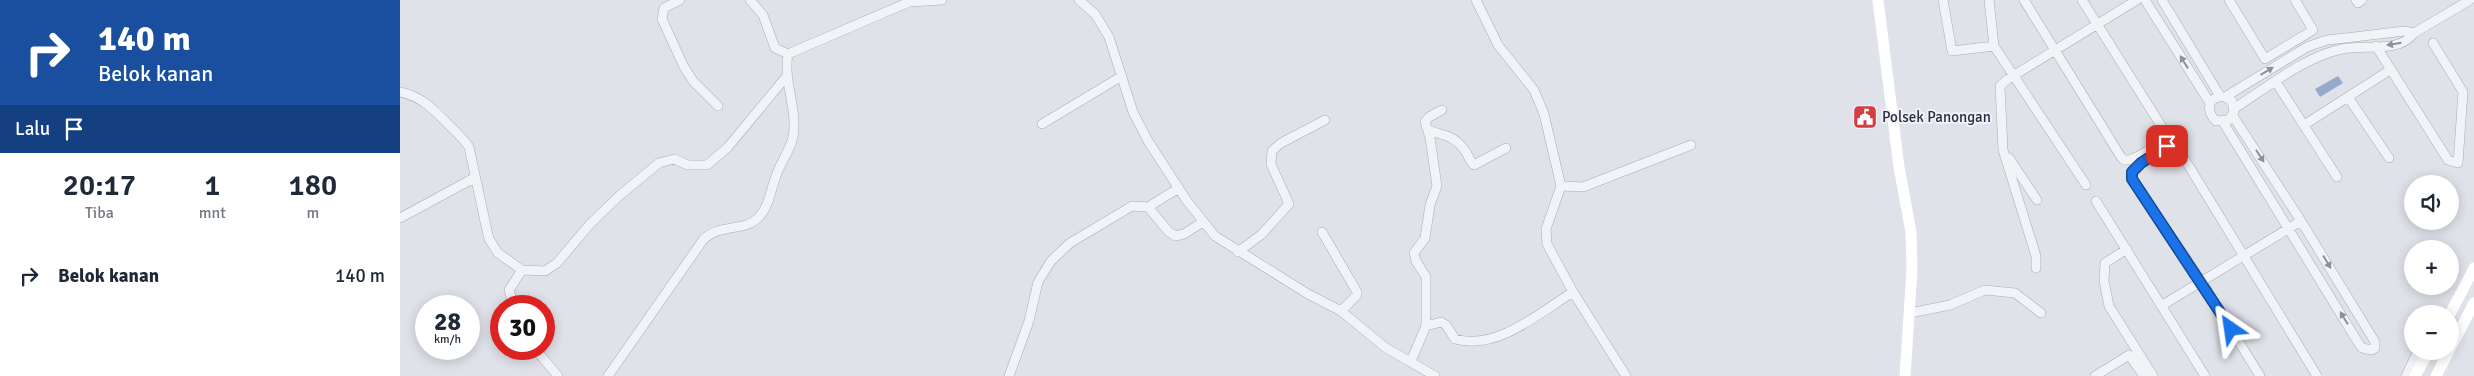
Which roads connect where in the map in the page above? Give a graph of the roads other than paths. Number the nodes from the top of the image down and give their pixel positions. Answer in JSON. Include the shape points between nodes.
{"nodes":[{"id":1,"x":680,"y":0,"type":"edge"},
{"id":2,"x":750,"y":0,"type":"edge"},
{"id":3,"x":942,"y":0,"type":"edge"},
{"id":4,"x":1079,"y":0,"type":"edge"},
{"id":5,"x":1476,"y":0,"type":"edge"},
{"id":6,"x":1878,"y":0,"type":"edge"},
{"id":7,"x":1943,"y":0,"type":"edge"},
{"id":8,"x":1989,"y":0,"type":"edge"},
{"id":9,"x":2024,"y":0,"type":"edge"},
{"id":10,"x":2082,"y":0,"type":"edge"},
{"id":11,"x":2137,"y":0,"type":"edge"},
{"id":12,"x":2145,"y":0,"type":"edge"},
{"id":13,"x":2162,"y":0,"type":"edge"},
{"id":14,"x":2229,"y":0,"type":"edge"},
{"id":15,"x":2295,"y":0,"type":"edge"},
{"id":16,"x":2356,"y":0,"type":"edge"},
{"id":17,"x":2362,"y":0,"type":"edge"},
{"id":18,"x":2470,"y":0,"type":"edge"},
{"id":19,"x":2097,"y":24,"type":"junction"},
{"id":20,"x":2414,"y":33,"type":"junction"},
{"id":21,"x":2432,"y":43,"type":"dead end"},
{"id":22,"x":1994,"y":46,"type":"junction"},
{"id":23,"x":2376,"y":46,"type":"junction"},
{"id":24,"x":2054,"y":50,"type":"junction"},
{"id":25,"x":788,"y":54,"type":"junction"},
{"id":26,"x":2390,"y":70,"type":"junction"},
{"id":27,"x":1122,"y":76,"type":"junction"},
{"id":28,"x":2013,"y":76,"type":"junction"},
{"id":29,"x":786,"y":77,"type":"junction"},
{"id":30,"x":2276,"y":82,"type":"junction"},
{"id":31,"x":400,"y":92,"type":"edge"},
{"id":32,"x":2223,"y":96,"type":"junction"},
{"id":33,"x":2348,"y":97,"type":"junction"},
{"id":34,"x":2210,"y":103,"type":"junction"},
{"id":35,"x":718,"y":106,"type":"dead end"},
{"id":36,"x":1442,"y":110,"type":"dead end"},
{"id":37,"x":2234,"y":112,"type":"junction"},
{"id":38,"x":1325,"y":120,"type":"dead end"},
{"id":39,"x":2223,"y":122,"type":"junction"},
{"id":40,"x":1042,"y":124,"type":"dead end"},
{"id":41,"x":2304,"y":125,"type":"junction"},
{"id":42,"x":1428,"y":130,"type":"junction"},
{"id":43,"x":1691,"y":146,"type":"dead end"},
{"id":44,"x":1506,"y":148,"type":"dead end"},
{"id":45,"x":2003,"y":150,"type":"junction"},
{"id":46,"x":2389,"y":158,"type":"dead end"},
{"id":47,"x":2337,"y":177,"type":"dead end"},
{"id":48,"x":474,"y":178,"type":"junction"},
{"id":49,"x":1561,"y":186,"type":"junction"},
{"id":50,"x":2086,"y":186,"type":"dead end"},
{"id":51,"x":1179,"y":188,"type":"junction"},
{"id":52,"x":2037,"y":200,"type":"dead end"},
{"id":53,"x":2096,"y":201,"type":"dead end"},
{"id":54,"x":1148,"y":207,"type":"junction"},
{"id":55,"x":400,"y":218,"type":"edge"},
{"id":56,"x":2302,"y":221,"type":"junction"},
{"id":57,"x":1203,"y":222,"type":"junction"},
{"id":58,"x":2288,"y":229,"type":"junction"},
{"id":59,"x":1322,"y":232,"type":"dead end"},
{"id":60,"x":2127,"y":249,"type":"junction"},
{"id":61,"x":1238,"y":252,"type":"junction"},
{"id":62,"x":2245,"y":255,"type":"junction"},
{"id":63,"x":2036,"y":268,"type":"dead end"},
{"id":64,"x":2474,"y":268,"type":"edge"},
{"id":65,"x":522,"y":270,"type":"junction"},
{"id":66,"x":2202,"y":282,"type":"junction"},
{"id":67,"x":2471,"y":282,"type":"edge"},
{"id":68,"x":1573,"y":292,"type":"junction"},
{"id":69,"x":510,"y":295,"type":"edge"},
{"id":70,"x":2474,"y":303,"type":"edge"},
{"id":71,"x":2456,"y":305,"type":"edge"},
{"id":72,"x":2161,"y":306,"type":"junction"},
{"id":73,"x":1341,"y":311,"type":"junction"},
{"id":74,"x":1910,"y":313,"type":"junction"},
{"id":75,"x":2041,"y":313,"type":"dead end"},
{"id":76,"x":1426,"y":326,"type":"junction"},
{"id":77,"x":2459,"y":331,"type":"edge"},
{"id":78,"x":544,"y":360,"type":"edge"},
{"id":79,"x":2417,"y":360,"type":"edge"},
{"id":80,"x":2418,"y":360,"type":"edge"},
{"id":81,"x":2444,"y":360,"type":"edge"},
{"id":82,"x":1410,"y":361,"type":"junction"},
{"id":83,"x":558,"y":376,"type":"edge"},
{"id":84,"x":608,"y":376,"type":"edge"},
{"id":85,"x":1009,"y":376,"type":"edge"},
{"id":86,"x":1435,"y":376,"type":"edge"},
{"id":87,"x":1626,"y":376,"type":"edge"},
{"id":88,"x":1905,"y":376,"type":"edge"},
{"id":89,"x":2095,"y":376,"type":"edge"},
{"id":90,"x":2144,"y":376,"type":"edge"},
{"id":91,"x":2153,"y":376,"type":"edge"},
{"id":92,"x":2205,"y":376,"type":"edge"},
{"id":93,"x":2260,"y":376,"type":"edge"},
{"id":94,"x":2317,"y":376,"type":"edge"},
{"id":95,"x":2406,"y":376,"type":"edge"},
{"id":96,"x":2416,"y":376,"type":"edge"},
{"id":97,"x":2436,"y":376,"type":"edge"}],
"edges":[{"from":1,"to":35,"type":"street","via":[[664,8],[662,18],[689,74]]},
{"from":2,"to":25,"type":"street","via":[[763,15],[775,48]]},
{"from":3,"to":25,"type":"street","via":[[909,2]]},
{"from":4,"to":27,"type":"street","via":[[1102,25]]},
{"from":5,"to":49,"type":"street","via":[[1498,46],[1540,101]]},
{"from":6,"to":74,"type":"street","via":[[1899,167],[1911,232]]},
{"from":7,"to":22,"type":"street","via":[[1952,51]]},
{"from":8,"to":22,"type":"street"},
{"from":9,"to":24,"type":"street"},
{"from":10,"to":19,"type":"street"},
{"from":11,"to":19,"type":"street"},
{"from":34,"to":12,"type":"street","one_way":true},
{"from":13,"to":32,"type":"street"},
{"from":14,"to":15,"type":"street","via":[[2265,59],[2313,30]]},
{"from":16,"to":17,"type":"street","via":[[2358,3]]},
{"from":18,"to":20,"type":"street"},
{"from":19,"to":24,"type":"street"},
{"from":19,"to":24,"type":"street","via":[[2165,132],[2155,145],[2124,160]]},
{"from":20,"to":23,"type":"street","one_way":true,"via":[[2408,42]]},
{"from":32,"to":20,"type":"street","one_way":true,"via":[[2308,47],[2327,40],[2404,31]]},
{"from":21,"to":26,"type":"street","via":[[2463,92],[2458,163],[2448,160]]},
{"from":22,"to":28,"type":"street"},
{"from":23,"to":26,"type":"street"},
{"from":23,"to":30,"type":"street","via":[[2342,48],[2319,56]]},
{"from":24,"to":28,"type":"street"},
{"from":25,"to":29,"type":"street"},
{"from":26,"to":33,"type":"street"},
{"from":27,"to":40,"type":"street"},
{"from":27,"to":51,"type":"street","via":[[1140,126]]},
{"from":28,"to":45,"type":"street","via":[[2000,86]]},
{"from":28,"to":50,"type":"street"},
{"from":29,"to":65,"type":"street","via":[[728,147],[707,165],[688,165],[674,159],[659,163],[590,224],[556,263],[545,270]]},
{"from":29,"to":84,"type":"street","via":[[793,114],[792,139],[764,210],[751,222],[722,228],[703,240]]},
{"from":30,"to":37,"type":"street"},
{"from":30,"to":41,"type":"street"},
{"from":31,"to":48,"type":"street","via":[[416,96],[433,108],[464,140],[469,147]]},
{"from":32,"to":34,"type":"street"},
{"from":32,"to":37,"type":"street","via":[[2232,101]]},
{"from":33,"to":41,"type":"street"},
{"from":33,"to":46,"type":"street"},
{"from":34,"to":39,"type":"street","via":[[2210,117]]},
{"from":36,"to":42,"type":"street","via":[[1426,120]]},
{"from":37,"to":39,"type":"street"},
{"from":37,"to":56,"type":"street","one_way":true},
{"from":38,"to":61,"type":"street","via":[[1272,151],[1271,164],[1289,204],[1262,234]]},
{"from":39,"to":58,"type":"street"},
{"from":41,"to":47,"type":"street"},
{"from":42,"to":44,"type":"street","via":[[1454,140],[1464,148],[1474,165]]},
{"from":42,"to":76,"type":"street","via":[[1437,186],[1430,205],[1425,238],[1414,255],[1426,277]]},
{"from":43,"to":49,"type":"street","via":[[1583,187]]},
{"from":45,"to":52,"type":"street"},
{"from":45,"to":63,"type":"street","via":[[2036,256]]},
{"from":48,"to":55,"type":"street"},
{"from":48,"to":65,"type":"street","via":[[490,239],[498,253]]},
{"from":49,"to":68,"type":"street","via":[[1545,235],[1551,253]]},
{"from":51,"to":54,"type":"street"},
{"from":51,"to":57,"type":"street"},
{"from":53,"to":60,"type":"street"},
{"from":54,"to":57,"type":"street","via":[[1175,236]]},
{"from":54,"to":85,"type":"street","via":[[1142,204],[1132,206],[1070,244],[1051,261],[1038,282],[1029,321]]},
{"from":56,"to":58,"type":"street"},
{"from":56,"to":58,"type":"street","one_way":true,"via":[[2375,342],[2372,350],[2359,344]]},
{"from":57,"to":61,"type":"street","via":[[1221,241]]},
{"from":58,"to":62,"type":"street"},
{"from":59,"to":73,"type":"street","via":[[1357,292]]},
{"from":60,"to":72,"type":"street"},
{"from":60,"to":91,"type":"street","via":[[2105,263],[2106,295],[2109,306]]},
{"from":61,"to":73,"type":"street"},
{"from":62,"to":66,"type":"street"},
{"from":62,"to":66,"type":"street","via":[[2179,151],[2167,146],[2162,149],[2132,172],[2132,179]]},
{"from":62,"to":94,"type":"street"},
{"from":64,"to":67,"type":"street"},
{"from":65,"to":69,"type":"street","via":[[508,290]]},
{"from":66,"to":72,"type":"street"},
{"from":66,"to":93,"type":"street"},
{"from":67,"to":71,"type":"street"},
{"from":68,"to":76,"type":"street","via":[[1487,341],[1455,339],[1441,322]]},
{"from":68,"to":87,"type":"street"},
{"from":70,"to":77,"type":"street"},
{"from":72,"to":92,"type":"street"},
{"from":73,"to":82,"type":"street","via":[[1386,348]]},
{"from":74,"to":75,"type":"street","via":[[1950,305],[1985,290],[2015,293]]},
{"from":74,"to":88,"type":"street"},
{"from":76,"to":82,"type":"street"},
{"from":78,"to":83,"type":"street"},
{"from":79,"to":95,"type":"street"},
{"from":80,"to":96,"type":"street"},
{"from":81,"to":97,"type":"street"},
{"from":82,"to":86,"type":"street"},
{"from":89,"to":90,"type":"street","via":[[2129,356]]}]}
